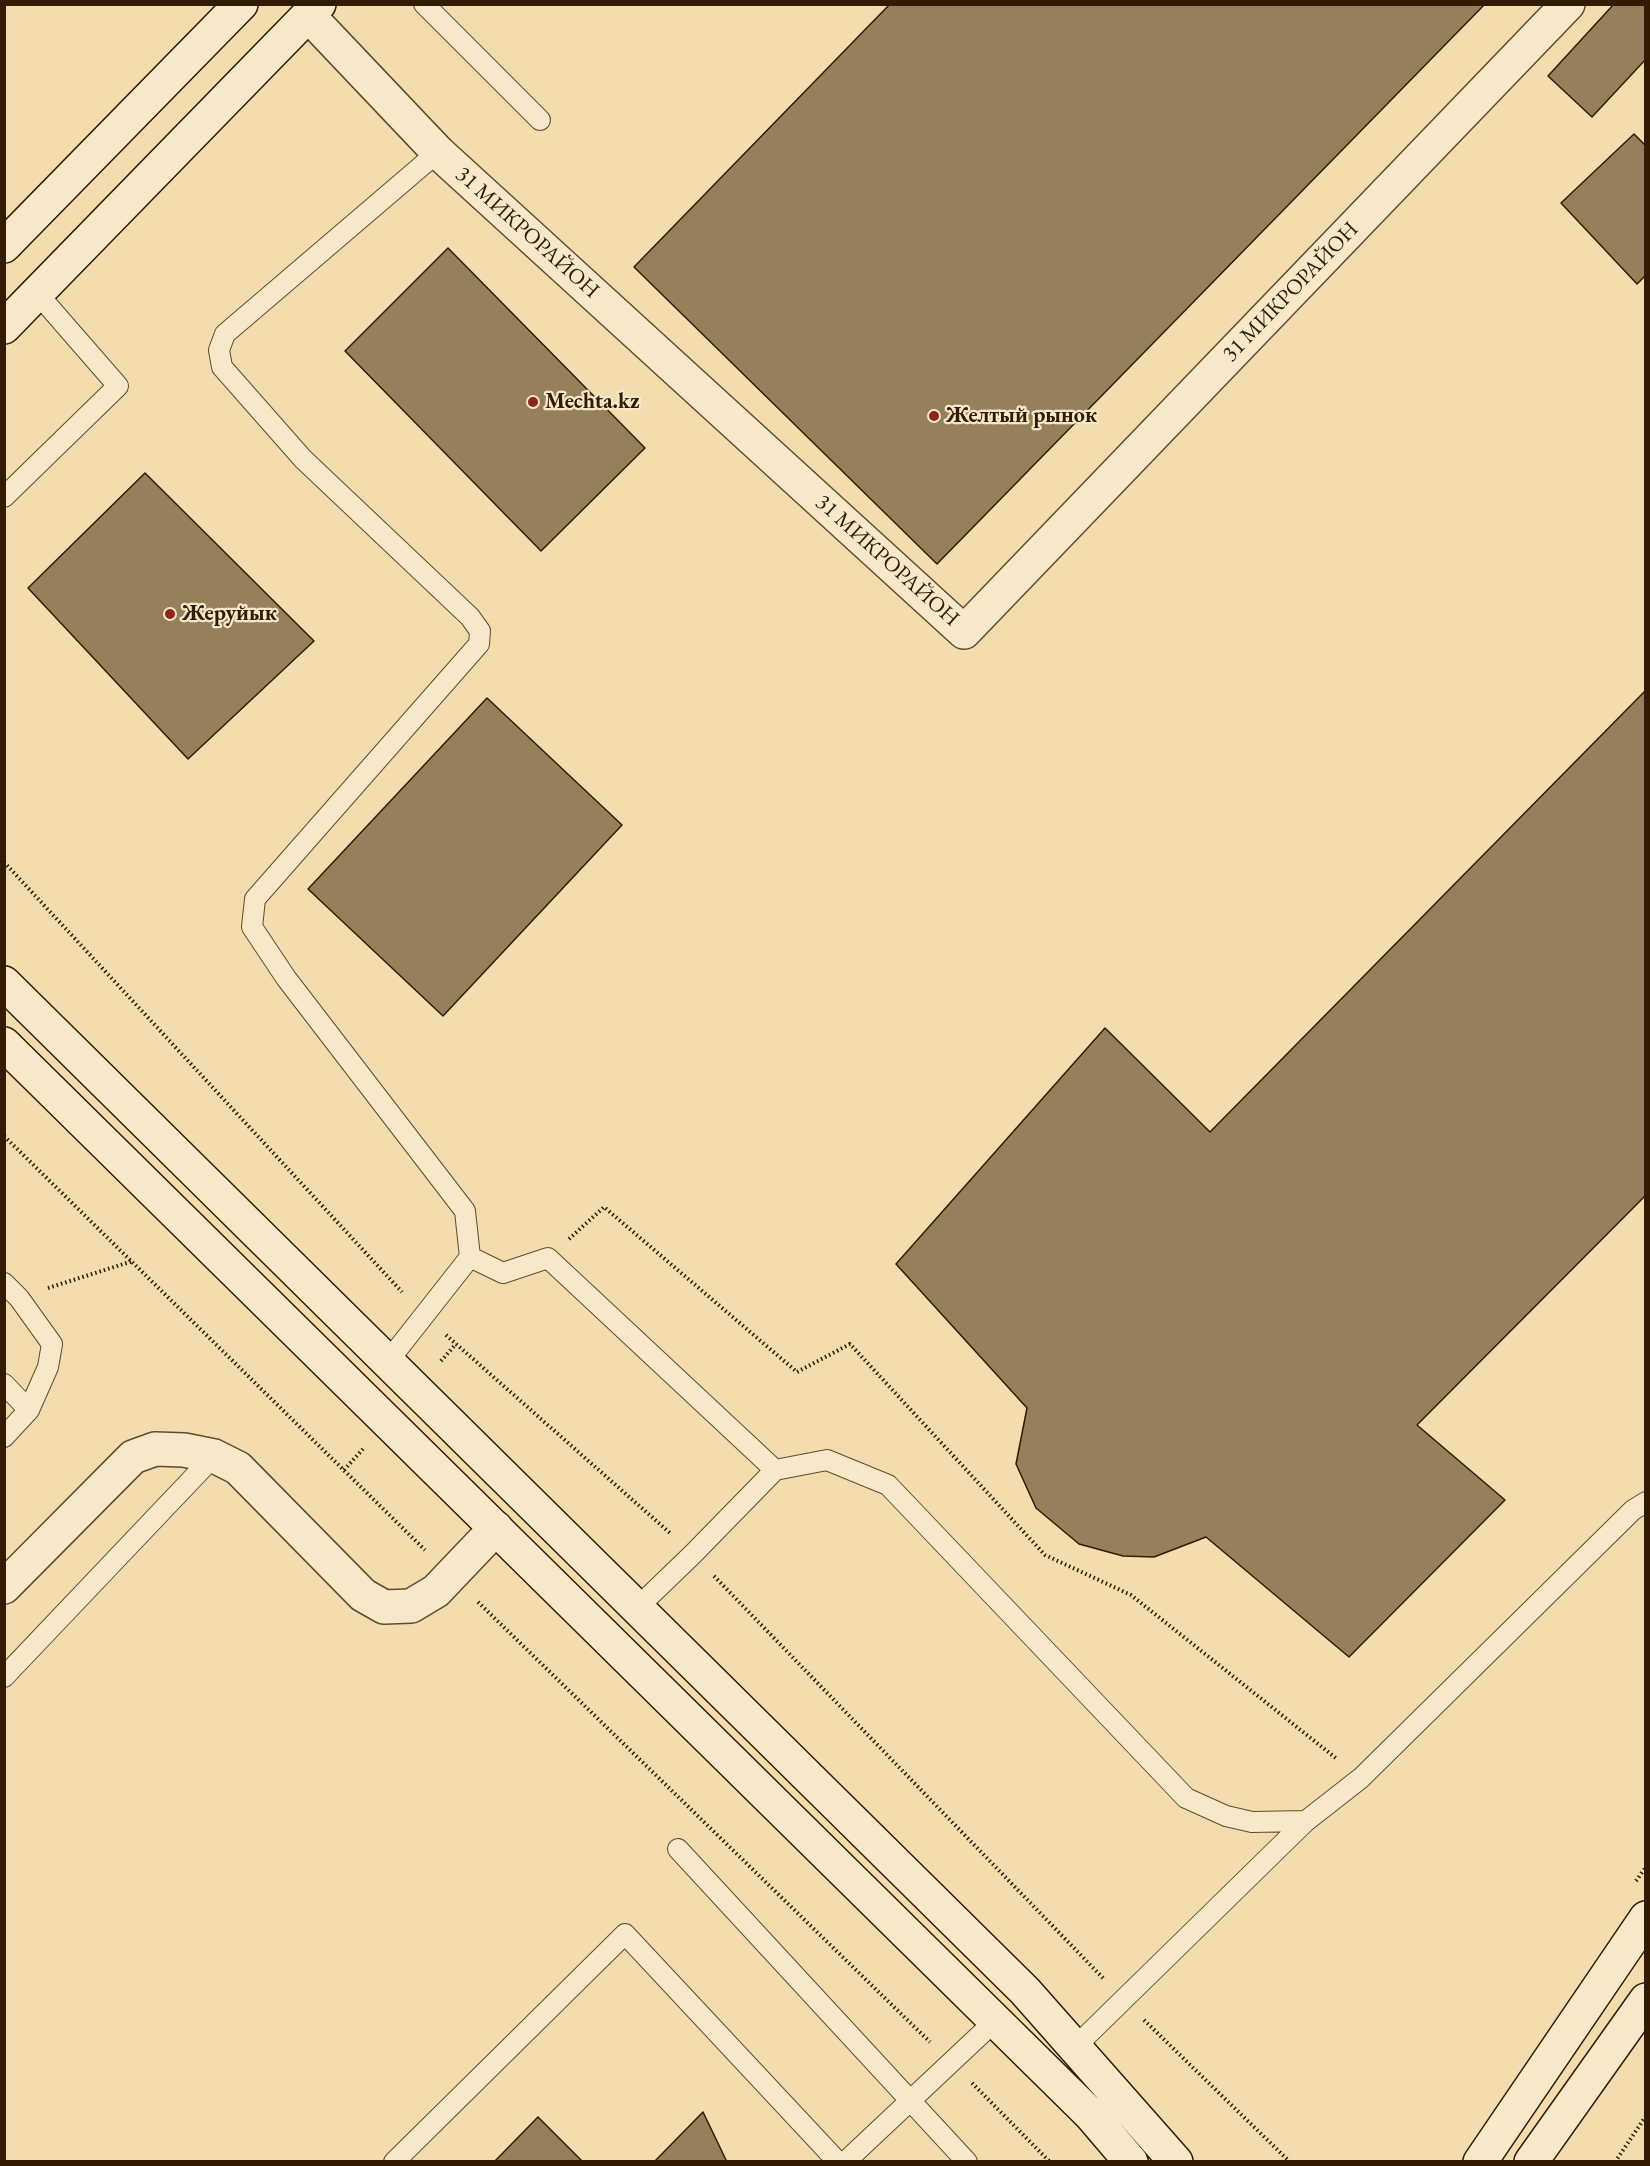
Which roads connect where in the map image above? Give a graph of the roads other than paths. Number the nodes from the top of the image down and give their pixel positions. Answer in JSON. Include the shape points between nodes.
{"nodes":[{"id":1,"x":241,"y":4,"type":"edge"},
{"id":2,"x":424,"y":4,"type":"edge"},
{"id":3,"x":1568,"y":4,"type":"edge"},
{"id":4,"x":308,"y":8,"type":"edge"},
{"id":5,"x":540,"y":120,"type":"dead end"},
{"id":6,"x":438,"y":152,"type":"junction"},
{"id":7,"x":4,"y":246,"type":"edge"},
{"id":8,"x":37,"y":293,"type":"junction"},
{"id":9,"x":4,"y":327,"type":"edge"},
{"id":10,"x":4,"y":497,"type":"edge"},
{"id":11,"x":4,"y":983,"type":"edge"},
{"id":12,"x":4,"y":1044,"type":"edge"},
{"id":13,"x":470,"y":1257,"type":"junction"},
{"id":14,"x":4,"y":1283,"type":"edge"},
{"id":15,"x":389,"y":1360,"type":"junction"},
{"id":16,"x":4,"y":1384,"type":"edge"},
{"id":17,"x":29,"y":1410,"type":"junction"},
{"id":18,"x":4,"y":1437,"type":"edge"},
{"id":19,"x":214,"y":1456,"type":"junction"},
{"id":20,"x":775,"y":1470,"type":"junction"},
{"id":21,"x":1646,"y":1485,"type":"edge"},
{"id":22,"x":1639,"y":1506,"type":"edge"},
{"id":23,"x":496,"y":1528,"type":"junction"},
{"id":24,"x":4,"y":1587,"type":"edge"},
{"id":25,"x":638,"y":1606,"type":"junction"},
{"id":26,"x":4,"y":1677,"type":"edge"},
{"id":27,"x":1306,"y":1821,"type":"junction"},
{"id":28,"x":678,"y":1849,"type":"dead end"},
{"id":29,"x":1646,"y":1918,"type":"edge"},
{"id":30,"x":1646,"y":2000,"type":"edge"},
{"id":31,"x":995,"y":2021,"type":"junction"},
{"id":32,"x":1075,"y":2047,"type":"junction"},
{"id":33,"x":911,"y":2100,"type":"junction"},
{"id":34,"x":394,"y":2162,"type":"edge"},
{"id":35,"x":838,"y":2162,"type":"edge"},
{"id":36,"x":845,"y":2162,"type":"edge"},
{"id":37,"x":967,"y":2162,"type":"edge"},
{"id":38,"x":1131,"y":2162,"type":"edge"},
{"id":39,"x":1176,"y":2162,"type":"edge"},
{"id":40,"x":1480,"y":2162,"type":"edge"},
{"id":41,"x":1531,"y":2162,"type":"edge"}],
"edges":[{"from":1,"to":7,"type":"main road"},
{"from":2,"to":5,"type":"lane"},
{"from":3,"to":6,"type":"main road","name":"31 МИКРОРАЙОН","via":[[964,632]]},
{"from":4,"to":6,"type":"main road","name":"31 МИКРОРАЙОН"},
{"from":4,"to":8,"type":"main road"},
{"from":6,"to":13,"type":"lane","via":[[225,334],[219,350],[222,367],[303,459],[470,617],[480,631],[480,644],[255,899],[252,927],[286,978],[465,1211]]},
{"from":8,"to":9,"type":"main road"},
{"from":8,"to":10,"type":"lane","via":[[118,386]]},
{"from":11,"to":15,"type":"main road"},
{"from":12,"to":23,"type":"main road"},
{"from":13,"to":15,"type":"lane"},
{"from":13,"to":20,"type":"lane","via":[[503,1273],[548,1258]]},
{"from":14,"to":17,"type":"lane","via":[[52,1344],[48,1367]]},
{"from":15,"to":25,"type":"main road"},
{"from":16,"to":17,"type":"lane"},
{"from":17,"to":18,"type":"lane"},
{"from":19,"to":23,"type":"main road","via":[[238,1468],[363,1595],[384,1607],[411,1606],[436,1591]]},
{"from":19,"to":24,"type":"main road","via":[[155,1449],[133,1457]]},
{"from":19,"to":26,"type":"lane"},
{"from":20,"to":25,"type":"lane"},
{"from":20,"to":27,"type":"lane","via":[[827,1460],[888,1485],[1186,1798],[1226,1816],[1252,1822]]},
{"from":21,"to":22,"type":"lane"},
{"from":22,"to":27,"type":"lane","via":[[1361,1778]]},
{"from":23,"to":31,"type":"main road"},
{"from":25,"to":32,"type":"main road","via":[[1025,1991]]},
{"from":27,"to":32,"type":"lane"},
{"from":28,"to":33,"type":"lane"},
{"from":29,"to":40,"type":"main road"},
{"from":30,"to":41,"type":"main road"},
{"from":31,"to":33,"type":"lane"},
{"from":31,"to":38,"type":"main road","via":[[1091,2115]]},
{"from":32,"to":39,"type":"main road"},
{"from":33,"to":36,"type":"lane"},
{"from":33,"to":37,"type":"lane"},
{"from":34,"to":35,"type":"lane","via":[[625,1934]]}]}
